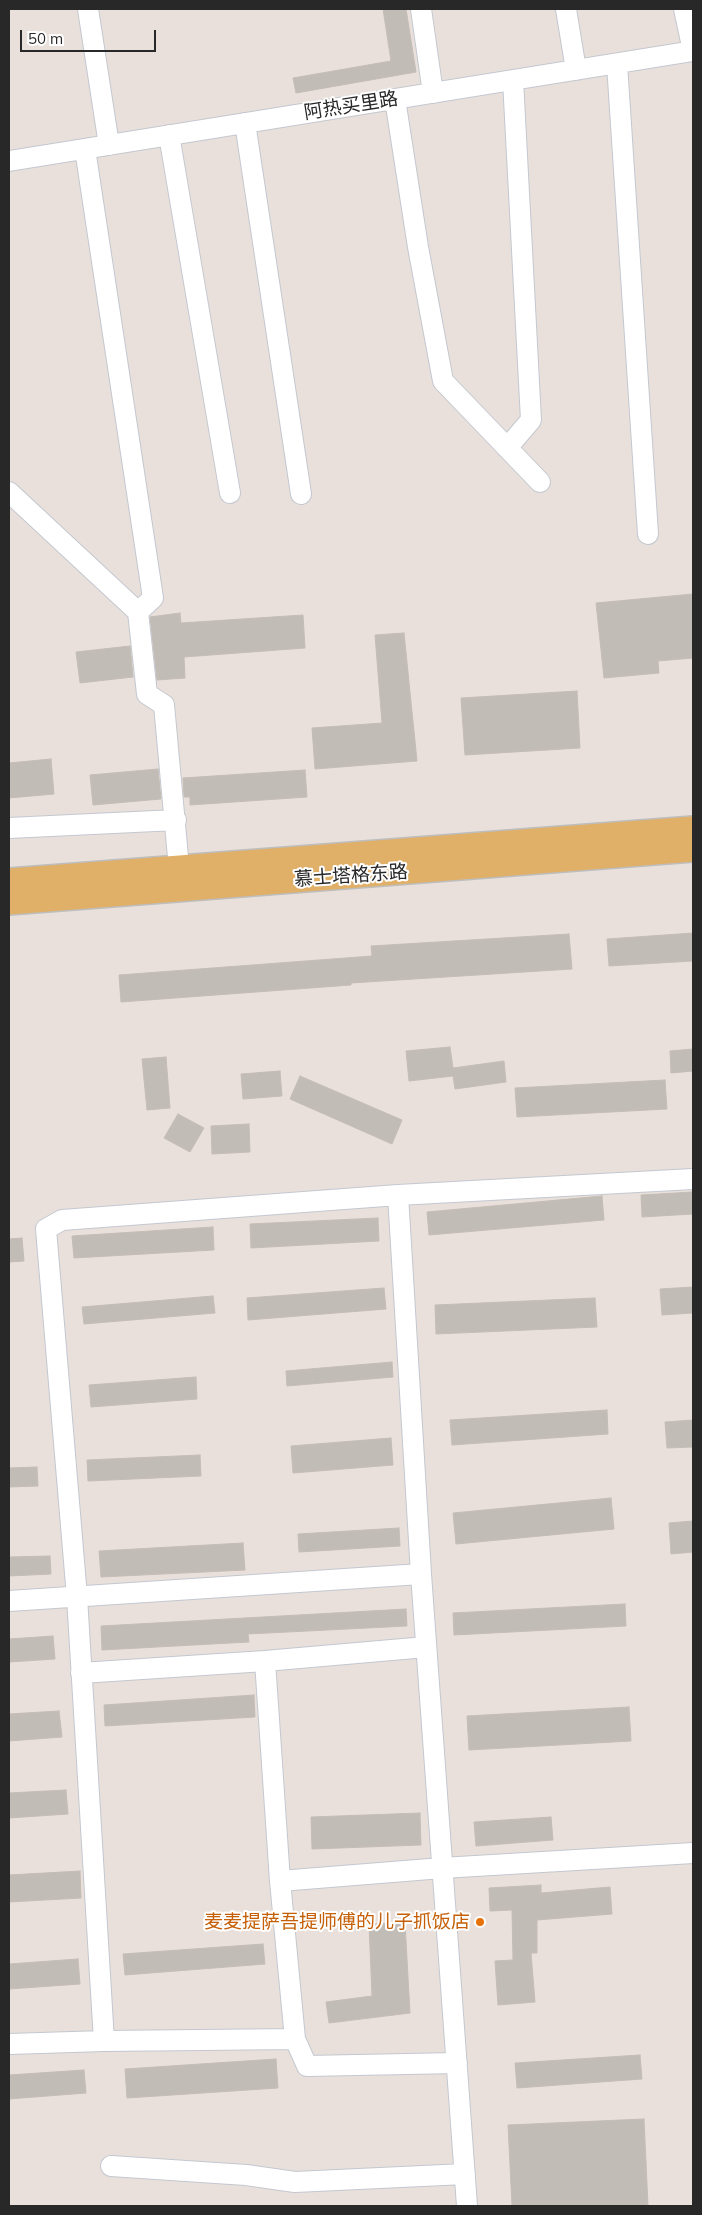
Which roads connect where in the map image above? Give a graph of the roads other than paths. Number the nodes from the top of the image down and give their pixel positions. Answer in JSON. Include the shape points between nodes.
{"nodes":[{"id":1,"x":88,"y":9,"type":"edge"},
{"id":2,"x":420,"y":9,"type":"edge"},
{"id":3,"x":566,"y":9,"type":"edge"},
{"id":4,"x":684,"y":9,"type":"edge"},
{"id":5,"x":693,"y":51,"type":"edge"},
{"id":6,"x":616,"y":64,"type":"junction"},
{"id":7,"x":576,"y":70,"type":"junction"},
{"id":8,"x":513,"y":80,"type":"junction"},
{"id":9,"x":434,"y":93,"type":"junction"},
{"id":10,"x":395,"y":99,"type":"junction"},
{"id":11,"x":245,"y":123,"type":"junction"},
{"id":12,"x":169,"y":135,"type":"junction"},
{"id":13,"x":109,"y":145,"type":"junction"},
{"id":14,"x":84,"y":149,"type":"junction"},
{"id":15,"x":9,"y":161,"type":"edge"},
{"id":16,"x":507,"y":448,"type":"junction"},
{"id":17,"x":540,"y":482,"type":"dead end"},
{"id":18,"x":9,"y":492,"type":"edge"},
{"id":19,"x":230,"y":493,"type":"dead end"},
{"id":20,"x":301,"y":494,"type":"dead end"},
{"id":21,"x":648,"y":534,"type":"dead end"},
{"id":22,"x":138,"y":612,"type":"junction"},
{"id":23,"x":176,"y":820,"type":"junction"},
{"id":24,"x":9,"y":828,"type":"edge"},
{"id":25,"x":693,"y":829,"type":"edge"},
{"id":26,"x":693,"y":850,"type":"edge"},
{"id":27,"x":179,"y":868,"type":"junction"},
{"id":28,"x":9,"y":881,"type":"edge"},
{"id":29,"x":9,"y":902,"type":"edge"},
{"id":30,"x":693,"y":1179,"type":"edge"},
{"id":31,"x":398,"y":1204,"type":"junction"},
{"id":32,"x":420,"y":1574,"type":"junction"},
{"id":33,"x":77,"y":1597,"type":"junction"},
{"id":34,"x":9,"y":1601,"type":"edge"},
{"id":35,"x":426,"y":1647,"type":"junction"},
{"id":36,"x":264,"y":1661,"type":"junction"},
{"id":37,"x":82,"y":1673,"type":"junction"},
{"id":38,"x":693,"y":1853,"type":"edge"},
{"id":39,"x":442,"y":1868,"type":"junction"},
{"id":40,"x":280,"y":1881,"type":"junction"},
{"id":41,"x":296,"y":2039,"type":"junction"},
{"id":42,"x":104,"y":2041,"type":"junction"},
{"id":43,"x":9,"y":2044,"type":"edge"},
{"id":44,"x":457,"y":2063,"type":"junction"},
{"id":45,"x":111,"y":2166,"type":"dead end"},
{"id":46,"x":465,"y":2174,"type":"junction"},
{"id":47,"x":468,"y":2206,"type":"edge"}],
"edges":[{"from":1,"to":13,"type":"street"},
{"from":2,"to":9,"type":"street"},
{"from":3,"to":7,"type":"street"},
{"from":4,"to":5,"type":"street"},
{"from":5,"to":6,"type":"street","name":"阿热买里路"},
{"from":6,"to":7,"type":"street","name":"阿热买里路"},
{"from":6,"to":21,"type":"street"},
{"from":7,"to":8,"type":"street","name":"阿热买里路"},
{"from":8,"to":9,"type":"street","name":"阿热买里路"},
{"from":8,"to":16,"type":"street","via":[[531,420]]},
{"from":9,"to":10,"type":"street","name":"阿热买里路"},
{"from":10,"to":11,"type":"street","name":"阿热买里路"},
{"from":10,"to":16,"type":"street","via":[[418,248],[444,380]]},
{"from":11,"to":12,"type":"street","name":"阿热买里路"},
{"from":11,"to":20,"type":"street"},
{"from":12,"to":13,"type":"street","name":"阿热买里路"},
{"from":12,"to":19,"type":"street"},
{"from":13,"to":14,"type":"street","name":"阿热买里路"},
{"from":14,"to":15,"type":"street","name":"阿热买里路"},
{"from":14,"to":22,"type":"street","via":[[153,598]]},
{"from":16,"to":17,"type":"street"},
{"from":18,"to":22,"type":"street"},
{"from":22,"to":23,"type":"street","via":[[147,694],[164,705]]},
{"from":23,"to":24,"type":"street"},
{"from":23,"to":27,"type":"street"},
{"from":25,"to":27,"type":"main road","name":"慕士塔格东路"},
{"from":26,"to":29,"type":"main road","name":"慕士塔格东路"},
{"from":27,"to":28,"type":"main road","name":"慕士塔格东路"},
{"from":30,"to":31,"type":"street"},
{"from":31,"to":32,"type":"street"},
{"from":31,"to":33,"type":"street","via":[[62,1220],[46,1229]]},
{"from":32,"to":33,"type":"street"},
{"from":32,"to":35,"type":"street"},
{"from":33,"to":34,"type":"street"},
{"from":33,"to":37,"type":"street"},
{"from":35,"to":36,"type":"street"},
{"from":35,"to":39,"type":"street"},
{"from":36,"to":37,"type":"street"},
{"from":36,"to":40,"type":"street"},
{"from":37,"to":42,"type":"street"},
{"from":38,"to":39,"type":"street"},
{"from":39,"to":40,"type":"street"},
{"from":39,"to":44,"type":"street"},
{"from":40,"to":41,"type":"street"},
{"from":41,"to":42,"type":"street"},
{"from":41,"to":44,"type":"street","via":[[307,2066]]},
{"from":42,"to":43,"type":"street"},
{"from":44,"to":46,"type":"street"},
{"from":45,"to":46,"type":"street","via":[[246,2175],[295,2182]]},
{"from":46,"to":47,"type":"street"}]}
